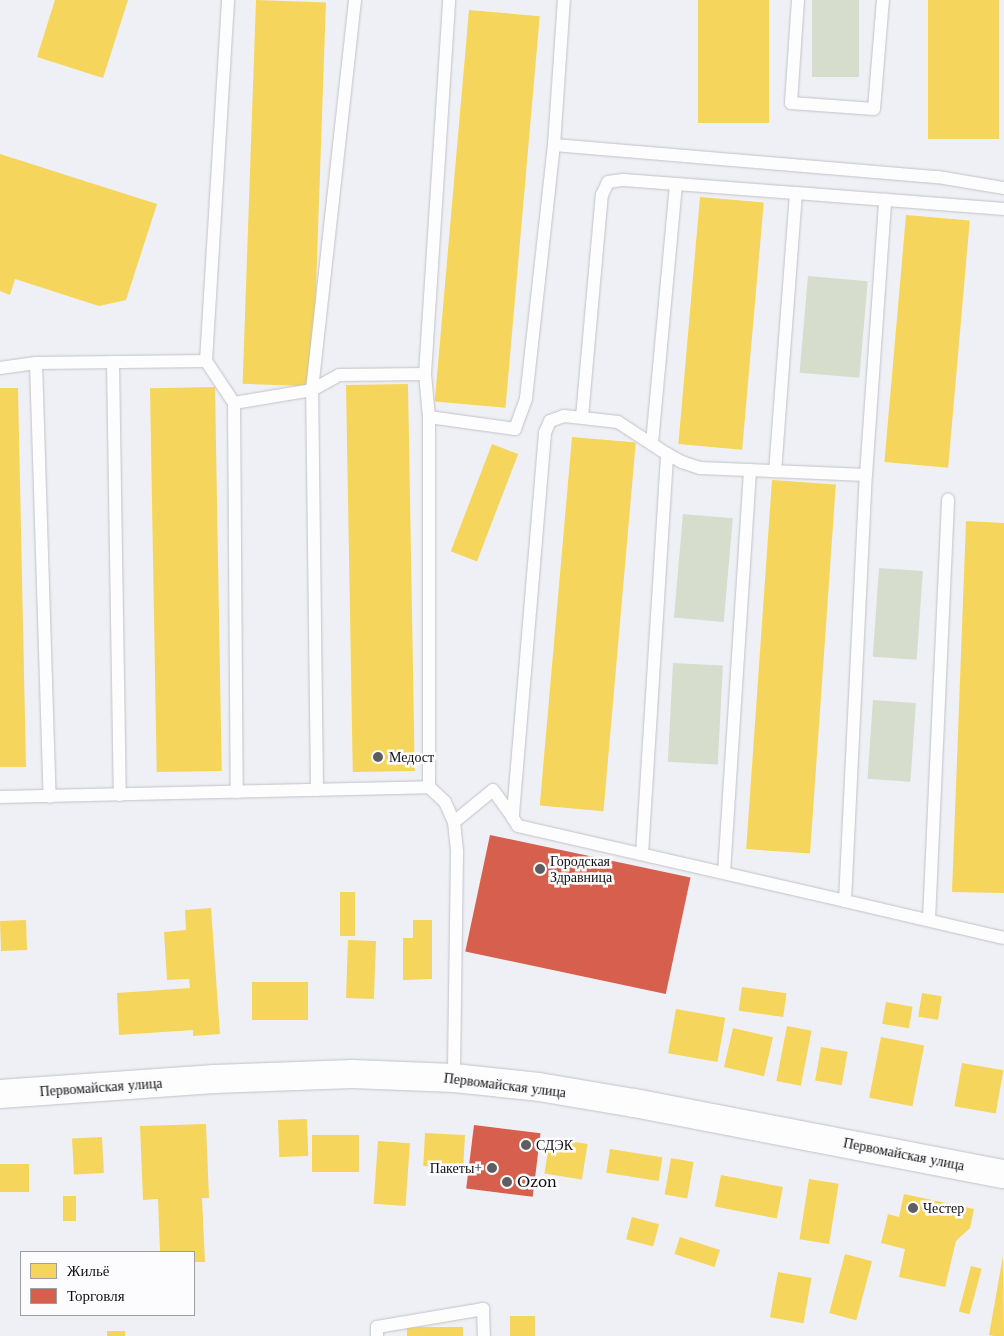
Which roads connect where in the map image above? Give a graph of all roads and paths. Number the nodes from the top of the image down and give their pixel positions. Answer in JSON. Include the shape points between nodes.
{"nodes":[{"id":1,"x":228,"y":0,"type":"edge"},
{"id":2,"x":355,"y":0,"type":"edge"},
{"id":3,"x":449,"y":0,"type":"edge"},
{"id":4,"x":564,"y":0,"type":"edge"},
{"id":5,"x":798,"y":0,"type":"edge"},
{"id":6,"x":884,"y":0,"type":"edge"},
{"id":7,"x":554,"y":145,"type":"junction"},
{"id":8,"x":676,"y":184,"type":"junction"},
{"id":9,"x":1004,"y":188,"type":"edge"},
{"id":10,"x":796,"y":193,"type":"junction"},
{"id":11,"x":885,"y":200,"type":"junction"},
{"id":12,"x":1004,"y":209,"type":"edge"},
{"id":13,"x":113,"y":362,"type":"junction"},
{"id":14,"x":206,"y":362,"type":"junction"},
{"id":15,"x":36,"y":363,"type":"junction"},
{"id":16,"x":0,"y":368,"type":"edge"},
{"id":17,"x":425,"y":374,"type":"junction"},
{"id":18,"x":312,"y":390,"type":"junction"},
{"id":19,"x":234,"y":403,"type":"junction"},
{"id":20,"x":429,"y":417,"type":"junction"},
{"id":21,"x":582,"y":417,"type":"junction"},
{"id":22,"x":652,"y":443,"type":"junction"},
{"id":23,"x":667,"y":454,"type":"junction"},
{"id":24,"x":750,"y":470,"type":"junction"},
{"id":25,"x":775,"y":471,"type":"junction"},
{"id":26,"x":866,"y":475,"type":"junction"},
{"id":27,"x":948,"y":499,"type":"dead end"},
{"id":28,"x":429,"y":786,"type":"junction"},
{"id":29,"x":317,"y":790,"type":"junction"},
{"id":30,"x":238,"y":792,"type":"junction"},
{"id":31,"x":120,"y":795,"type":"junction"},
{"id":32,"x":0,"y":797,"type":"edge"},
{"id":33,"x":50,"y":797,"type":"junction"},
{"id":34,"x":513,"y":818,"type":"junction"},
{"id":35,"x":454,"y":822,"type":"junction"},
{"id":36,"x":642,"y":854,"type":"junction"},
{"id":37,"x":724,"y":873,"type":"junction"},
{"id":38,"x":845,"y":901,"type":"junction"},
{"id":39,"x":929,"y":920,"type":"junction"},
{"id":40,"x":1004,"y":938,"type":"edge"},
{"id":41,"x":454,"y":1078,"type":"junction"},
{"id":42,"x":0,"y":1094,"type":"edge"},
{"id":43,"x":1004,"y":1174,"type":"edge"},
{"id":44,"x":377,"y":1336,"type":"edge"},
{"id":45,"x":484,"y":1336,"type":"edge"}],
"edges":[{"from":1,"to":14,"type":"lane"},
{"from":2,"to":18,"type":"lane"},
{"from":3,"to":17,"type":"lane"},
{"from":4,"to":7,"type":"lane"},
{"from":5,"to":6,"type":"lane","via":[[791,103],[874,110]]},
{"from":7,"to":9,"type":"lane","via":[[938,177]]},
{"from":7,"to":20,"type":"lane","via":[[526,398],[515,429]]},
{"from":8,"to":10,"type":"lane"},
{"from":8,"to":21,"type":"lane","via":[[608,182],[602,196]]},
{"from":8,"to":22,"type":"lane"},
{"from":10,"to":11,"type":"lane"},
{"from":10,"to":25,"type":"lane"},
{"from":11,"to":12,"type":"lane"},
{"from":11,"to":26,"type":"lane"},
{"from":13,"to":14,"type":"lane"},
{"from":13,"to":15,"type":"lane"},
{"from":13,"to":31,"type":"lane"},
{"from":14,"to":19,"type":"lane"},
{"from":15,"to":16,"type":"lane"},
{"from":15,"to":33,"type":"lane"},
{"from":17,"to":18,"type":"lane","via":[[339,375]]},
{"from":17,"to":20,"type":"lane"},
{"from":18,"to":19,"type":"lane"},
{"from":18,"to":29,"type":"lane"},
{"from":19,"to":30,"type":"lane"},
{"from":20,"to":28,"type":"lane"},
{"from":21,"to":22,"type":"lane","via":[[618,422]]},
{"from":21,"to":34,"type":"lane","via":[[564,416],[550,421],[545,433]]},
{"from":22,"to":23,"type":"lane"},
{"from":23,"to":24,"type":"lane","via":[[700,468]]},
{"from":23,"to":36,"type":"lane"},
{"from":24,"to":25,"type":"lane"},
{"from":24,"to":37,"type":"lane"},
{"from":25,"to":26,"type":"lane"},
{"from":26,"to":38,"type":"lane"},
{"from":27,"to":39,"type":"lane"},
{"from":28,"to":29,"type":"lane"},
{"from":28,"to":35,"type":"lane","via":[[446,802]]},
{"from":29,"to":30,"type":"lane"},
{"from":30,"to":31,"type":"lane"},
{"from":31,"to":33,"type":"lane"},
{"from":32,"to":33,"type":"lane"},
{"from":34,"to":35,"type":"lane","via":[[493,790]]},
{"from":34,"to":36,"type":"lane","via":[[518,826]]},
{"from":35,"to":41,"type":"lane","via":[[457,852]]},
{"from":36,"to":37,"type":"lane"},
{"from":37,"to":38,"type":"lane"},
{"from":38,"to":39,"type":"lane"},
{"from":39,"to":40,"type":"lane"},
{"from":41,"to":42,"type":"street","name":"Первомайская улица","via":[[352,1074]]},
{"from":41,"to":43,"type":"street","name":"Первомайская улица","via":[[539,1087],[634,1103]]},
{"from":44,"to":45,"type":"lane","via":[[377,1327],[483,1309]]}]}
